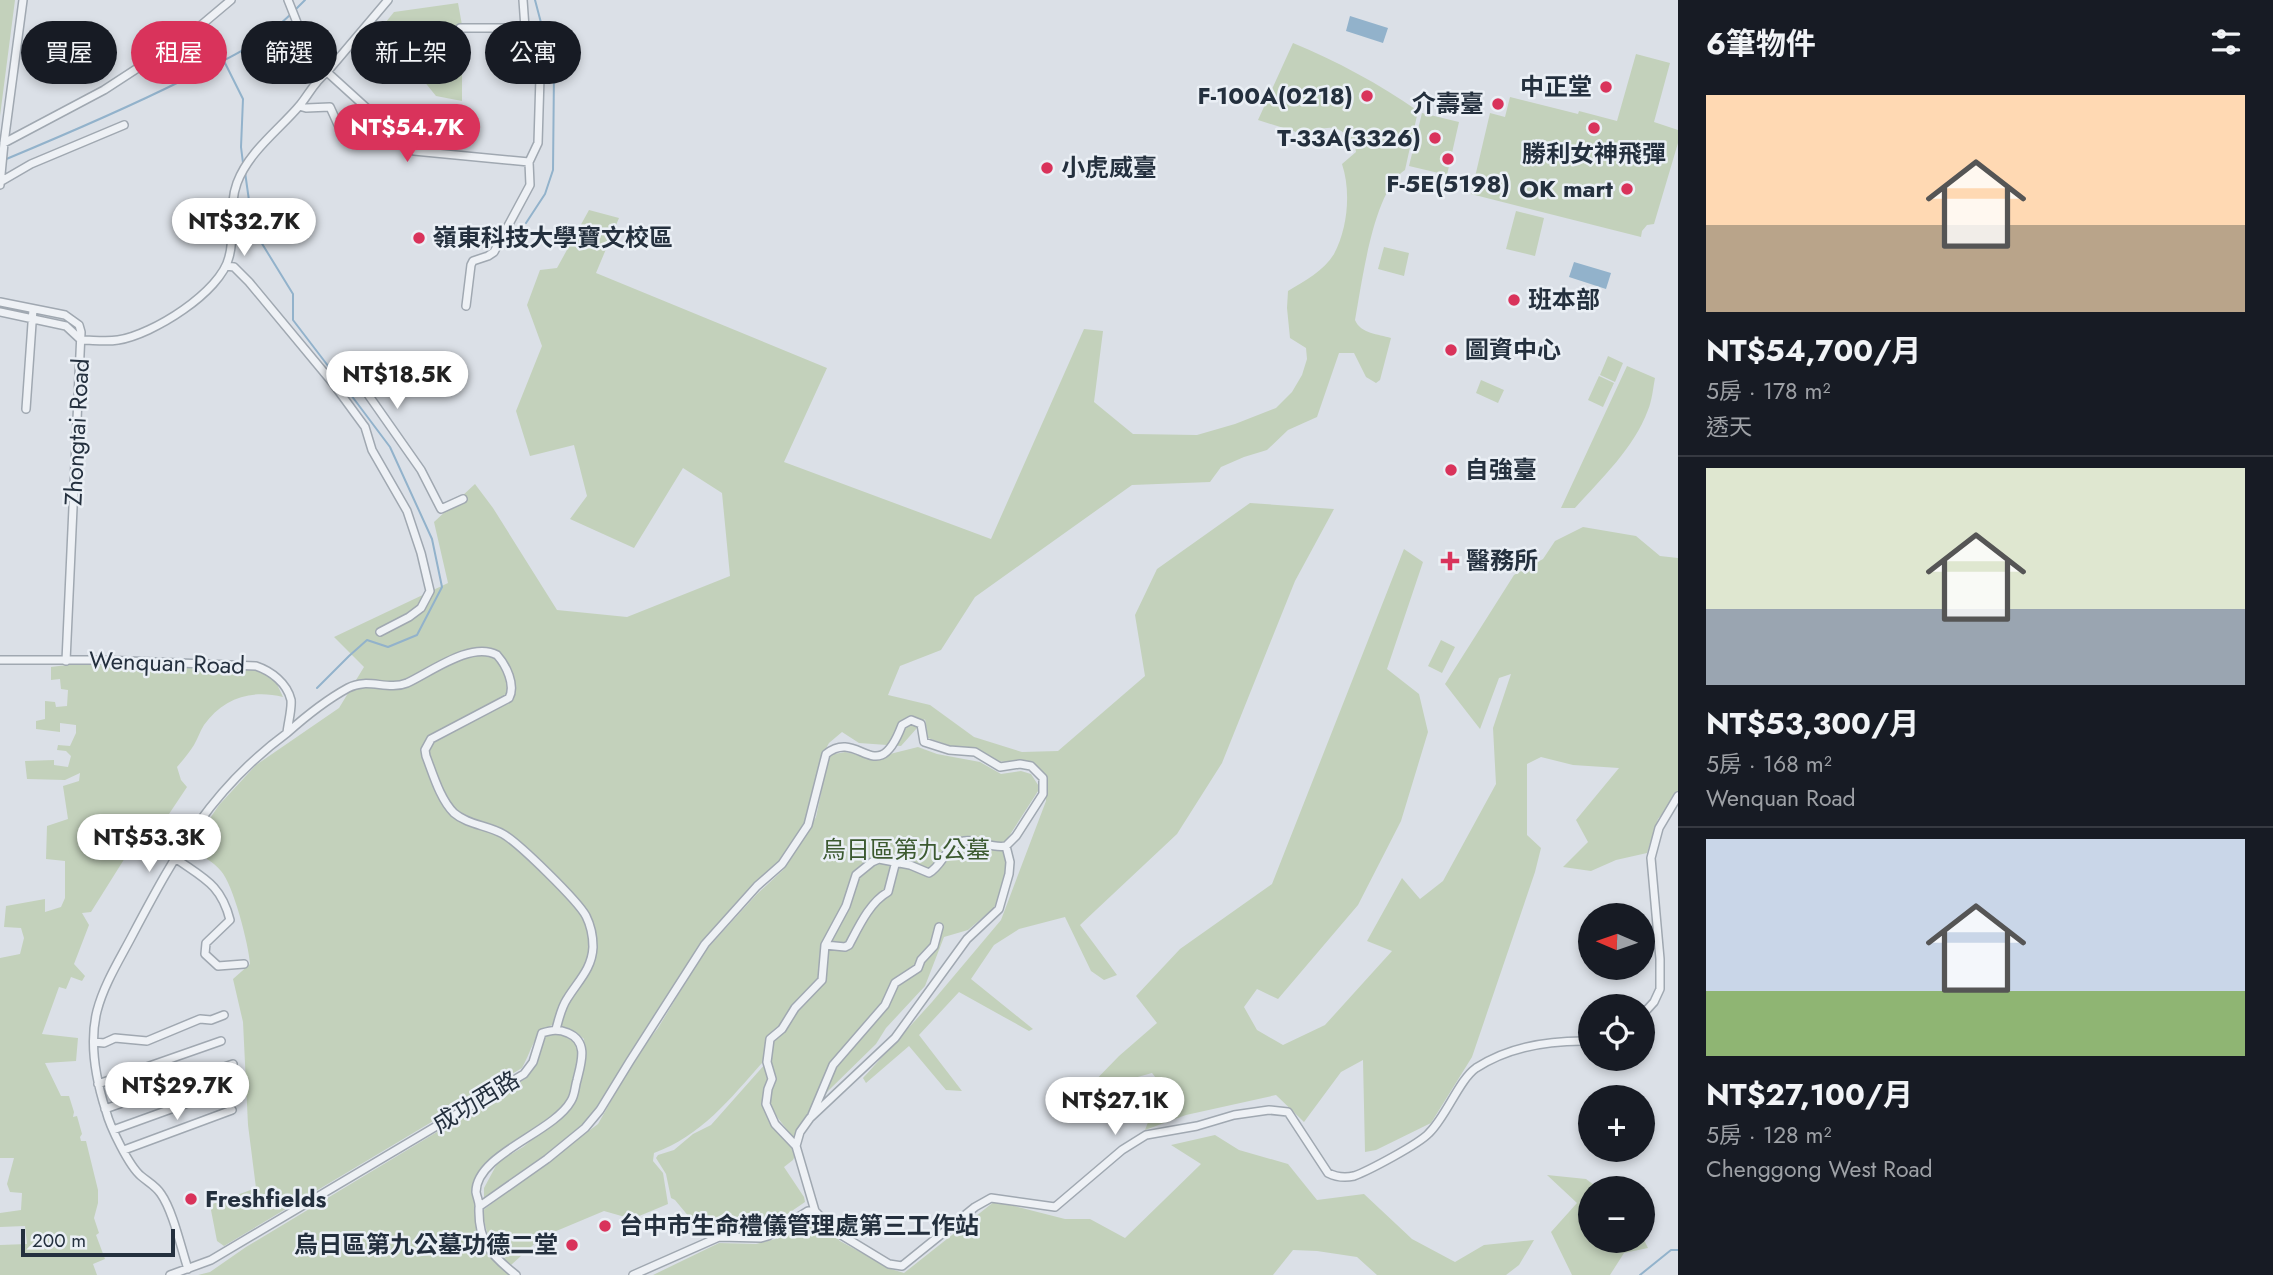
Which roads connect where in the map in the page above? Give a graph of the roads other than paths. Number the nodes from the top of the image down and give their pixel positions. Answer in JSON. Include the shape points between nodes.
{"nodes":[{"id":1,"x":23,"y":0,"type":"edge"},
{"id":2,"x":231,"y":0,"type":"edge"},
{"id":3,"x":388,"y":0,"type":"edge"},
{"id":4,"x":523,"y":0,"type":"edge"},
{"id":5,"x":288,"y":1,"type":"edge"},
{"id":6,"x":297,"y":21,"type":"edge"},
{"id":7,"x":524,"y":21,"type":"edge"},
{"id":8,"x":337,"y":60,"type":"edge"},
{"id":9,"x":337,"y":82,"type":"edge"},
{"id":10,"x":315,"y":84,"type":"edge"},
{"id":11,"x":540,"y":84,"type":"edge"},
{"id":12,"x":299,"y":106,"type":"junction"},
{"id":13,"x":357,"y":109,"type":"dead end"},
{"id":14,"x":124,"y":125,"type":"dead end"},
{"id":15,"x":4,"y":144,"type":"junction"},
{"id":16,"x":529,"y":162,"type":"junction"},
{"id":17,"x":1,"y":176,"type":"edge"},
{"id":18,"x":0,"y":183,"type":"edge"},
{"id":19,"x":226,"y":266,"type":"junction"},
{"id":20,"x":0,"y":302,"type":"edge"},
{"id":21,"x":466,"y":306,"type":"dead end"},
{"id":22,"x":33,"y":309,"type":"junction"},
{"id":23,"x":0,"y":312,"type":"edge"},
{"id":24,"x":31,"y":318,"type":"junction"},
{"id":25,"x":81,"y":340,"type":"junction"},
{"id":26,"x":332,"y":382,"type":"junction"},
{"id":27,"x":26,"y":409,"type":"dead end"},
{"id":28,"x":463,"y":499,"type":"dead end"},
{"id":29,"x":380,"y":632,"type":"dead end"},
{"id":30,"x":0,"y":660,"type":"edge"},
{"id":31,"x":66,"y":661,"type":"junction"},
{"id":32,"x":287,"y":733,"type":"junction"},
{"id":33,"x":1678,"y":796,"type":"edge"},
{"id":34,"x":1006,"y":846,"type":"junction"},
{"id":35,"x":175,"y":858,"type":"junction"},
{"id":36,"x":896,"y":861,"type":"junction"},
{"id":37,"x":939,"y":927,"type":"dead end"},
{"id":38,"x":825,"y":945,"type":"junction"},
{"id":39,"x":244,"y":964,"type":"dead end"},
{"id":40,"x":1655,"y":1000,"type":"edge"},
{"id":41,"x":224,"y":1015,"type":"dead end"},
{"id":42,"x":556,"y":1029,"type":"junction"},
{"id":43,"x":221,"y":1041,"type":"dead end"},
{"id":44,"x":1578,"y":1041,"type":"edge"},
{"id":45,"x":94,"y":1042,"type":"junction"},
{"id":46,"x":233,"y":1064,"type":"dead end"},
{"id":47,"x":98,"y":1084,"type":"junction"},
{"id":48,"x":232,"y":1087,"type":"dead end"},
{"id":49,"x":105,"y":1109,"type":"junction"},
{"id":50,"x":232,"y":1110,"type":"dead end"},
{"id":51,"x":812,"y":1115,"type":"junction"},
{"id":52,"x":113,"y":1130,"type":"junction"},
{"id":53,"x":796,"y":1146,"type":"junction"},
{"id":54,"x":124,"y":1150,"type":"junction"},
{"id":55,"x":480,"y":1206,"type":"junction"},
{"id":56,"x":815,"y":1211,"type":"junction"},
{"id":57,"x":188,"y":1269,"type":"junction"},
{"id":58,"x":170,"y":1275,"type":"edge"},
{"id":59,"x":516,"y":1275,"type":"edge"},
{"id":60,"x":633,"y":1275,"type":"edge"}],
"edges":[{"from":1,"to":15,"type":"street"},
{"from":2,"to":15,"type":"street","via":[[193,32],[104,90]]},
{"from":3,"to":8,"type":"street"},
{"from":4,"to":7,"type":"street"},
{"from":5,"to":6,"type":"street"},
{"from":9,"to":16,"type":"street","via":[[414,151]]},
{"from":10,"to":12,"type":"street"},
{"from":11,"to":16,"type":"street","via":[[538,143]]},
{"from":12,"to":13,"type":"street","via":[[330,107],[340,129]]},
{"from":12,"to":19,"type":"street","via":[[257,151],[238,180]]},
{"from":14,"to":18,"type":"street","via":[[30,164]]},
{"from":15,"to":17,"type":"street"},
{"from":16,"to":21,"type":"street","via":[[530,185],[494,252],[471,265]]},
{"from":17,"to":18,"type":"street"},
{"from":19,"to":25,"type":"street","name":"Zhongtai Road","via":[[196,301],[141,334],[117,341]]},
{"from":19,"to":26,"type":"street","via":[[234,267],[249,282]]},
{"from":20,"to":22,"type":"street"},
{"from":22,"to":24,"type":"street"},
{"from":22,"to":25,"type":"street","via":[[72,319],[79,325]]},
{"from":23,"to":24,"type":"street"},
{"from":24,"to":25,"type":"street","via":[[66,326]]},
{"from":24,"to":27,"type":"street"},
{"from":25,"to":31,"type":"street","name":"Zhongtai Road"},
{"from":26,"to":28,"type":"street","via":[[350,370],[357,372],[441,509]]},
{"from":26,"to":29,"type":"street","via":[[365,427],[372,450],[408,511],[430,591],[421,608]]},
{"from":30,"to":31,"type":"street","name":"Wenquan Road"},
{"from":31,"to":32,"type":"street","name":"Wenquan Road","via":[[256,666],[271,672],[288,693]]},
{"from":32,"to":35,"type":"street","via":[[230,783]]},
{"from":32,"to":42,"type":"street","via":[[356,684],[398,685],[463,655],[483,650],[497,655],[512,687],[509,698],[431,739],[425,750],[445,800],[456,814],[506,835],[586,916],[592,957],[566,999]]},
{"from":33,"to":40,"type":"street","via":[[1659,828],[1651,859],[1660,959],[1660,989]]},
{"from":34,"to":36,"type":"street","via":[[993,848],[965,840],[954,845],[929,873]]},
{"from":34,"to":51,"type":"street","via":[[1009,874],[999,908],[967,939],[895,1038]]},
{"from":34,"to":55,"type":"street","via":[[1043,794],[1044,778],[1031,766],[1000,767],[975,752],[927,744],[920,724],[912,720],[902,725],[884,755],[876,757],[846,746],[831,750],[826,754],[808,825],[782,864],[705,944],[600,1110],[547,1159]]},
{"from":35,"to":39,"type":"street","via":[[216,887],[228,912],[230,920],[206,943],[205,954],[218,966]]},
{"from":35,"to":45,"type":"street","via":[[108,981],[97,1010]]},
{"from":36,"to":38,"type":"street","via":[[879,859],[860,870]]},
{"from":36,"to":38,"type":"street","via":[[888,892],[873,904],[849,945]]},
{"from":37,"to":51,"type":"street","via":[[934,946],[918,968],[895,984],[886,1005],[833,1065]]},
{"from":38,"to":53,"type":"street","via":[[822,980],[770,1039],[768,1050],[772,1080],[766,1104],[775,1124]]},
{"from":41,"to":45,"type":"street","via":[[200,1019],[147,1041],[115,1038]]},
{"from":42,"to":55,"type":"street","via":[[581,1043],[572,1100],[541,1129],[486,1168],[476,1192]]},
{"from":42,"to":57,"type":"street","name":"成功西路","via":[[542,1033],[524,1074],[211,1261]]},
{"from":43,"to":47,"type":"street"},
{"from":44,"to":56,"type":"street","via":[[1547,1042],[1475,1069],[1431,1132],[1355,1175],[1328,1173],[1288,1112],[1269,1110],[1146,1135],[1055,1207],[991,1198],[902,1266],[889,1264],[833,1230]]},
{"from":45,"to":47,"type":"street"},
{"from":46,"to":49,"type":"street"},
{"from":47,"to":49,"type":"street"},
{"from":48,"to":52,"type":"street"},
{"from":49,"to":52,"type":"street"},
{"from":50,"to":54,"type":"street"},
{"from":51,"to":53,"type":"street"},
{"from":52,"to":54,"type":"street"},
{"from":53,"to":56,"type":"street"},
{"from":54,"to":57,"type":"street","via":[[140,1176],[161,1193]]},
{"from":55,"to":59,"type":"street","via":[[478,1217],[486,1245],[493,1257]]},
{"from":56,"to":60,"type":"street","via":[[768,1236],[719,1237]]},
{"from":57,"to":58,"type":"street","name":"成功西路"}]}
